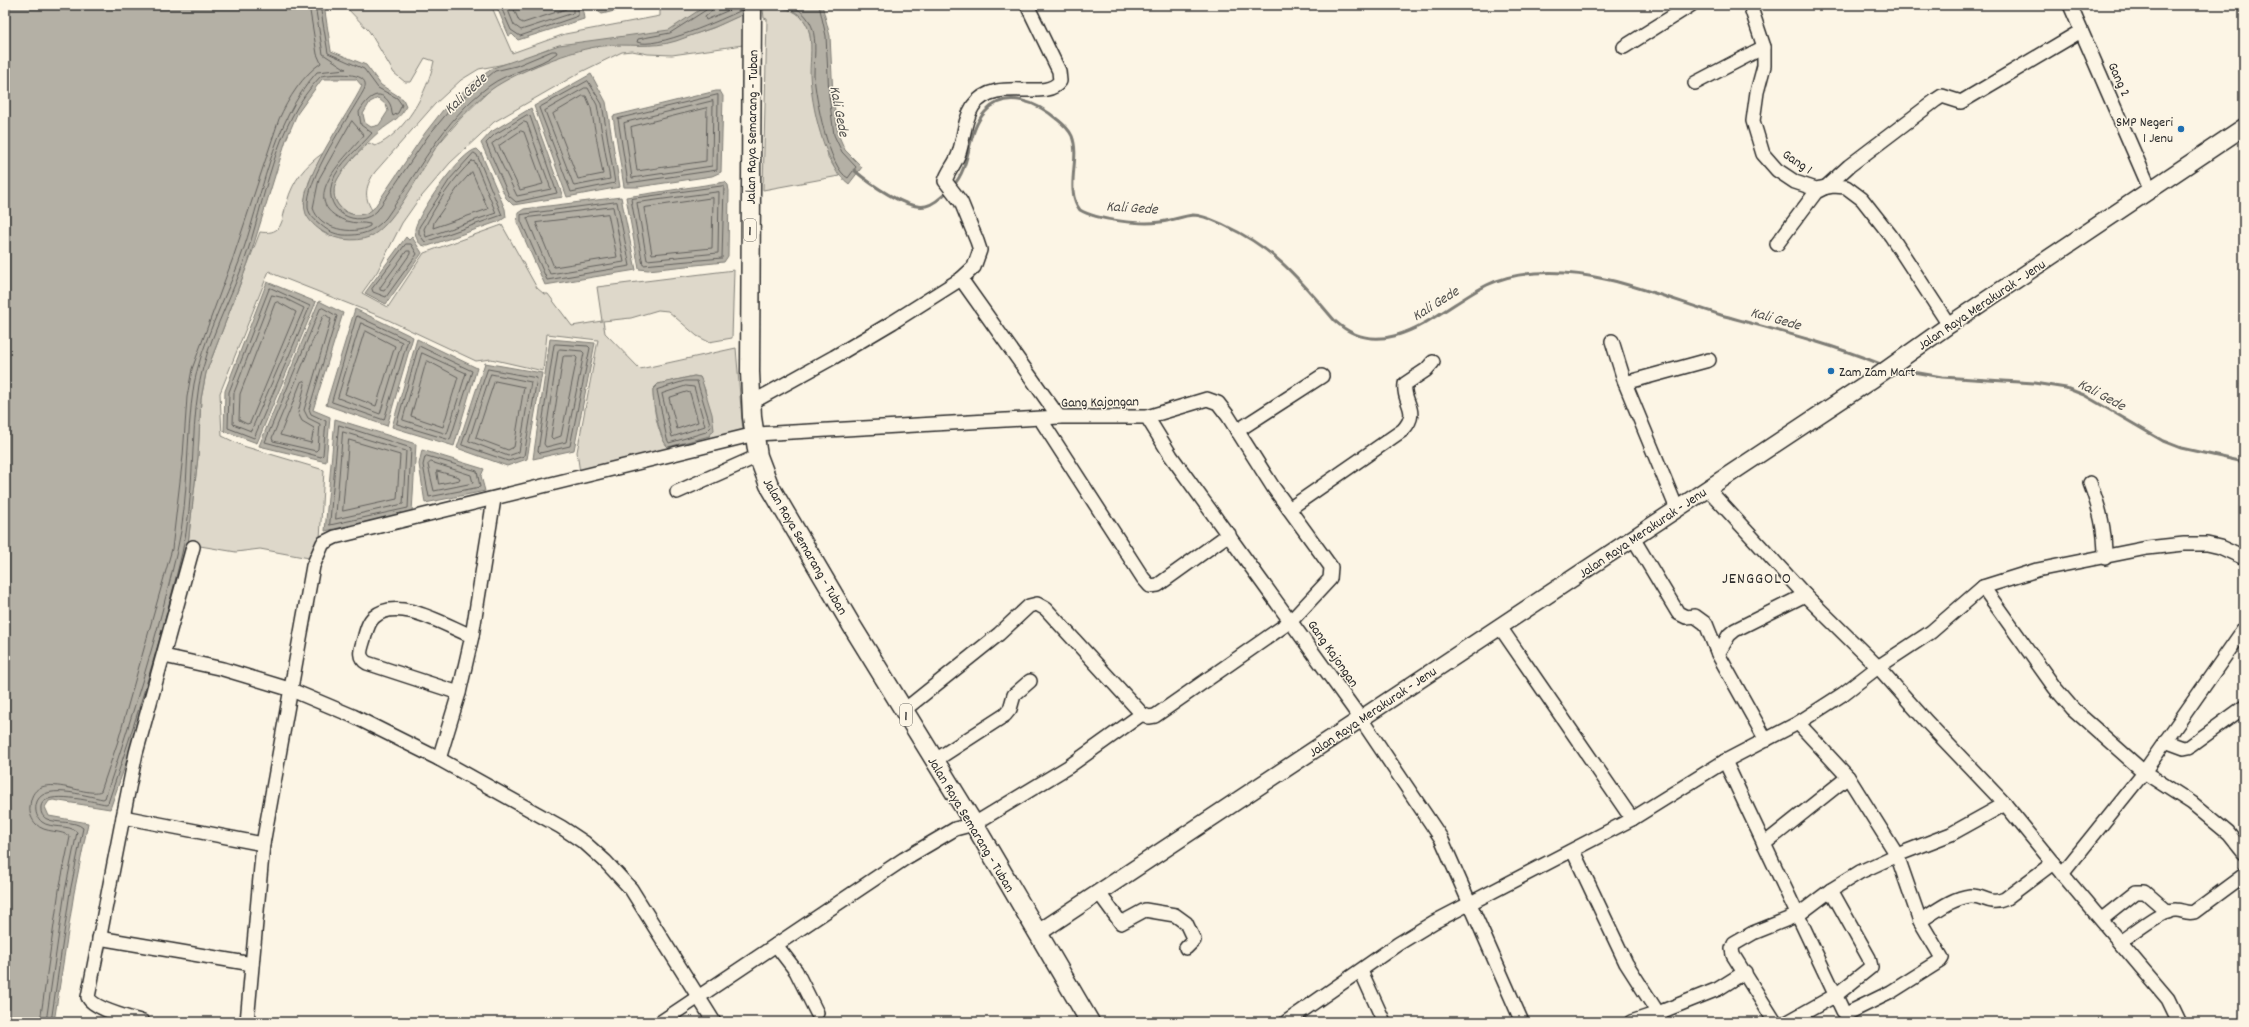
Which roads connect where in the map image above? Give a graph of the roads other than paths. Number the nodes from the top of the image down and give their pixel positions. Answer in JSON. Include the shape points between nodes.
{"nodes":[{"id":1,"x":752,"y":5,"type":"edge"},
{"id":2,"x":1028,"y":5,"type":"edge"},
{"id":3,"x":1691,"y":5,"type":"edge"},
{"id":4,"x":1750,"y":5,"type":"edge"},
{"id":5,"x":2070,"y":5,"type":"edge"},
{"id":6,"x":2081,"y":31,"type":"junction"},
{"id":7,"x":1624,"y":47,"type":"dead end"},
{"id":8,"x":1764,"y":47,"type":"junction"},
{"id":9,"x":1695,"y":83,"type":"dead end"},
{"id":10,"x":2244,"y":127,"type":"edge"},
{"id":11,"x":1826,"y":187,"type":"junction"},
{"id":12,"x":2150,"y":189,"type":"junction"},
{"id":13,"x":1777,"y":244,"type":"dead end"},
{"id":14,"x":961,"y":279,"type":"junction"},
{"id":15,"x":1949,"y":325,"type":"junction"},
{"id":16,"x":1612,"y":341,"type":"dead end"},
{"id":17,"x":1709,"y":360,"type":"dead end"},
{"id":18,"x":1433,"y":362,"type":"dead end"},
{"id":19,"x":1322,"y":376,"type":"dead end"},
{"id":20,"x":1625,"y":383,"type":"junction"},
{"id":21,"x":751,"y":403,"type":"junction"},
{"id":22,"x":1059,"y":417,"type":"junction"},
{"id":23,"x":1147,"y":417,"type":"junction"},
{"id":24,"x":1041,"y":420,"type":"junction"},
{"id":25,"x":1237,"y":431,"type":"junction"},
{"id":26,"x":755,"y":434,"type":"junction"},
{"id":27,"x":758,"y":456,"type":"junction"},
{"id":28,"x":2090,"y":483,"type":"dead end"},
{"id":29,"x":1707,"y":488,"type":"junction"},
{"id":30,"x":677,"y":492,"type":"dead end"},
{"id":31,"x":494,"y":499,"type":"junction"},
{"id":32,"x":1289,"y":509,"type":"junction"},
{"id":33,"x":1677,"y":509,"type":"junction"},
{"id":34,"x":1228,"y":534,"type":"junction"},
{"id":35,"x":1633,"y":538,"type":"junction"},
{"id":36,"x":193,"y":547,"type":"dead end"},
{"id":37,"x":2105,"y":558,"type":"junction"},
{"id":38,"x":2244,"y":558,"type":"edge"},
{"id":39,"x":1983,"y":586,"type":"junction"},
{"id":40,"x":1805,"y":595,"type":"junction"},
{"id":41,"x":1291,"y":621,"type":"junction"},
{"id":42,"x":1500,"y":627,"type":"junction"},
{"id":43,"x":2244,"y":629,"type":"edge"},
{"id":44,"x":472,"y":636,"type":"junction"},
{"id":45,"x":1718,"y":654,"type":"junction"},
{"id":46,"x":164,"y":656,"type":"junction"},
{"id":47,"x":1878,"y":667,"type":"junction"},
{"id":48,"x":1030,"y":681,"type":"dead end"},
{"id":49,"x":289,"y":689,"type":"junction"},
{"id":50,"x":459,"y":693,"type":"junction"},
{"id":51,"x":2244,"y":707,"type":"edge"},
{"id":52,"x":903,"y":712,"type":"junction"},
{"id":53,"x":1142,"y":714,"type":"junction"},
{"id":54,"x":1361,"y":719,"type":"junction"},
{"id":55,"x":1798,"y":723,"type":"junction"},
{"id":56,"x":1766,"y":740,"type":"junction"},
{"id":57,"x":2165,"y":741,"type":"junction"},
{"id":58,"x":439,"y":760,"type":"junction"},
{"id":59,"x":934,"y":761,"type":"junction"},
{"id":60,"x":1725,"y":761,"type":"junction"},
{"id":61,"x":2144,"y":772,"type":"junction"},
{"id":62,"x":1848,"y":777,"type":"junction"},
{"id":63,"x":2005,"y":804,"type":"junction"},
{"id":64,"x":123,"y":817,"type":"junction"},
{"id":65,"x":1632,"y":819,"type":"junction"},
{"id":66,"x":974,"y":824,"type":"junction"},
{"id":67,"x":263,"y":844,"type":"junction"},
{"id":68,"x":1764,"y":844,"type":"junction"},
{"id":69,"x":1573,"y":851,"type":"junction"},
{"id":70,"x":2244,"y":853,"type":"edge"},
{"id":71,"x":1897,"y":855,"type":"junction"},
{"id":72,"x":2053,"y":863,"type":"junction"},
{"id":73,"x":2062,"y":874,"type":"junction"},
{"id":74,"x":2244,"y":876,"type":"edge"},
{"id":75,"x":1831,"y":890,"type":"junction"},
{"id":76,"x":1099,"y":893,"type":"junction"},
{"id":77,"x":1469,"y":903,"type":"junction"},
{"id":78,"x":2168,"y":912,"type":"junction"},
{"id":79,"x":1798,"y":915,"type":"junction"},
{"id":80,"x":2102,"y":919,"type":"junction"},
{"id":81,"x":1920,"y":921,"type":"junction"},
{"id":82,"x":1038,"y":933,"type":"junction"},
{"id":83,"x":99,"y":938,"type":"junction"},
{"id":84,"x":2120,"y":942,"type":"junction"},
{"id":85,"x":776,"y":945,"type":"junction"},
{"id":86,"x":1186,"y":948,"type":"dead end"},
{"id":87,"x":252,"y":964,"type":"junction"},
{"id":88,"x":1361,"y":971,"type":"junction"},
{"id":89,"x":1745,"y":972,"type":"junction"},
{"id":90,"x":1836,"y":995,"type":"junction"},
{"id":91,"x":699,"y":997,"type":"junction"},
{"id":92,"x":817,"y":1013,"type":"dead end"},
{"id":93,"x":1660,"y":1017,"type":"edge"},
{"id":94,"x":143,"y":1022,"type":"edge"},
{"id":95,"x":247,"y":1022,"type":"edge"},
{"id":96,"x":661,"y":1022,"type":"edge"},
{"id":97,"x":714,"y":1022,"type":"edge"},
{"id":98,"x":1090,"y":1022,"type":"edge"},
{"id":99,"x":1286,"y":1022,"type":"edge"},
{"id":100,"x":1384,"y":1022,"type":"edge"},
{"id":101,"x":1522,"y":1022,"type":"edge"},
{"id":102,"x":1631,"y":1022,"type":"edge"},
{"id":103,"x":1775,"y":1022,"type":"edge"},
{"id":104,"x":1788,"y":1022,"type":"edge"},
{"id":105,"x":2179,"y":1022,"type":"edge"}],
"edges":[{"from":1,"to":21,"type":"highway","name":"Jalan Raya Semarang - Tuban","number":"1"},
{"from":2,"to":14,"type":"street","via":[[1058,71],[1060,81],[1052,89],[1011,88],[994,92],[973,106],[968,116],[959,155],[945,179],[956,194],[980,250],[974,267]]},
{"from":3,"to":7,"type":"street"},
{"from":4,"to":8,"type":"street","name":"Gang 1"},
{"from":5,"to":6,"type":"street","name":"Gang 2"},
{"from":6,"to":11,"type":"street","via":[[1961,102],[1942,96],[1849,166]]},
{"from":6,"to":12,"type":"street","name":"Gang 2"},
{"from":8,"to":9,"type":"street"},
{"from":8,"to":11,"type":"street","name":"Gang 1","via":[[1764,66],[1753,120],[1763,154],[1777,170],[1795,182],[1809,188]]},
{"from":10,"to":12,"type":"main road","name":"Jalan Raya Merakurak - Jenu"},
{"from":11,"to":13,"type":"street","via":[[1812,196]]},
{"from":11,"to":15,"type":"street","name":"Gang 1","via":[[1846,187],[1862,199],[1891,236]]},
{"from":12,"to":15,"type":"main road","name":"Jalan Raya Merakurak - Jenu"},
{"from":14,"to":21,"type":"street","via":[[834,357]]},
{"from":14,"to":22,"type":"street"},
{"from":15,"to":29,"type":"main road","name":"Jalan Raya Merakurak - Jenu","via":[[1873,379]]},
{"from":16,"to":20,"type":"street"},
{"from":17,"to":20,"type":"street"},
{"from":18,"to":32,"type":"street","via":[[1405,384],[1412,413],[1410,422],[1403,430]]},
{"from":19,"to":25,"type":"street"},
{"from":20,"to":33,"type":"street"},
{"from":21,"to":26,"type":"highway","name":"Jalan Raya Semarang - Tuban","number":"1"},
{"from":22,"to":23,"type":"street","name":"Gang Kajongan"},
{"from":22,"to":24,"type":"street","name":"Gang Kajongan"},
{"from":23,"to":25,"type":"street","via":[[1207,399],[1218,403]]},
{"from":23,"to":34,"type":"street","name":"Gang Kajongan"},
{"from":24,"to":26,"type":"street","name":"Gang Kajongan"},
{"from":24,"to":34,"type":"street","via":[[1150,586],[1158,585]]},
{"from":25,"to":32,"type":"street"},
{"from":26,"to":27,"type":"highway","name":"Jalan Raya Semarang - Tuban","number":"1"},
{"from":26,"to":31,"type":"street","name":"Gang Kajongan"},
{"from":27,"to":30,"type":"street"},
{"from":27,"to":52,"type":"highway","name":"Jalan Raya Semarang - Tuban","number":"1","via":[[769,485]]},
{"from":28,"to":37,"type":"street","via":[[2102,515]]},
{"from":29,"to":33,"type":"main road","name":"Jalan Raya Merakurak - Jenu"},
{"from":29,"to":40,"type":"street"},
{"from":31,"to":44,"type":"street"},
{"from":31,"to":49,"type":"street","name":"Gang Kajongan","via":[[335,537],[323,543],[313,566]]},
{"from":32,"to":41,"type":"street","via":[[1332,572],[1330,579]]},
{"from":33,"to":35,"type":"main road","name":"Jalan Raya Merakurak - Jenu"},
{"from":34,"to":41,"type":"street","name":"Gang Kajongan"},
{"from":35,"to":42,"type":"main road","name":"Jalan Raya Merakurak - Jenu"},
{"from":35,"to":45,"type":"street","via":[[1678,613],[1686,617],[1695,616],[1706,624]]},
{"from":36,"to":46,"type":"street"},
{"from":37,"to":38,"type":"street","via":[[2147,548],[2184,544],[2220,547]]},
{"from":37,"to":39,"type":"street","via":[[2037,570]]},
{"from":39,"to":47,"type":"street","via":[[1930,632]]},
{"from":39,"to":61,"type":"street","via":[[2055,688],[2073,709]]},
{"from":40,"to":45,"type":"street","via":[[1735,630]]},
{"from":40,"to":47,"type":"street"},
{"from":41,"to":53,"type":"street","via":[[1155,716]]},
{"from":41,"to":54,"type":"street","name":"Gang Kajongan"},
{"from":42,"to":54,"type":"main road","name":"Jalan Raya Merakurak - Jenu"},
{"from":42,"to":65,"type":"street"},
{"from":43,"to":57,"type":"street"},
{"from":44,"to":50,"type":"street"},
{"from":44,"to":50,"type":"street","via":[[423,614],[389,610],[373,618],[366,630],[360,652],[362,660],[367,664]]},
{"from":45,"to":56,"type":"street"},
{"from":46,"to":49,"type":"street","via":[[223,669]]},
{"from":46,"to":64,"type":"street","via":[[136,753]]},
{"from":47,"to":55,"type":"street","via":[[1843,694]]},
{"from":47,"to":63,"type":"street","via":[[1926,722]]},
{"from":48,"to":59,"type":"street","via":[[1014,695],[1010,709],[1005,715]]},
{"from":49,"to":58,"type":"street","via":[[353,716]]},
{"from":49,"to":67,"type":"street"},
{"from":50,"to":58,"type":"street"},
{"from":51,"to":57,"type":"street","via":[[2189,747],[2184,748]]},
{"from":52,"to":53,"type":"street","via":[[999,634],[1029,606],[1037,604],[1046,609]]},
{"from":52,"to":59,"type":"highway","name":"Jalan Raya Semarang - Tuban","number":"1"},
{"from":53,"to":66,"type":"street","via":[[1074,762]]},
{"from":54,"to":76,"type":"main road","name":"Jalan Raya Merakurak - Jenu"},
{"from":54,"to":77,"type":"street","name":"Gang Kajongan","via":[[1441,838]]},
{"from":55,"to":56,"type":"street"},
{"from":55,"to":62,"type":"street"},
{"from":56,"to":60,"type":"street"},
{"from":57,"to":61,"type":"street"},
{"from":58,"to":91,"type":"street","via":[[561,827],[605,861],[631,889]]},
{"from":59,"to":66,"type":"highway","name":"Jalan Raya Semarang - Tuban","number":"1"},
{"from":60,"to":65,"type":"street"},
{"from":60,"to":68,"type":"street"},
{"from":61,"to":70,"type":"street","via":[[2192,803],[2228,833]]},
{"from":61,"to":73,"type":"street"},
{"from":62,"to":68,"type":"street"},
{"from":62,"to":71,"type":"street"},
{"from":63,"to":71,"type":"street","via":[[1951,834]]},
{"from":63,"to":72,"type":"street"},
{"from":64,"to":67,"type":"street"},
{"from":64,"to":83,"type":"street"},
{"from":65,"to":69,"type":"street"},
{"from":66,"to":82,"type":"highway","name":"Jalan Raya Semarang - Tuban","number":"1"},
{"from":66,"to":85,"type":"street","via":[[955,829],[915,852]]},
{"from":67,"to":87,"type":"street"},
{"from":68,"to":79,"type":"street"},
{"from":69,"to":77,"type":"street"},
{"from":69,"to":93,"type":"street","via":[[1626,963]]},
{"from":71,"to":75,"type":"street","via":[[1860,872]]},
{"from":71,"to":81,"type":"street"},
{"from":72,"to":73,"type":"street"},
{"from":72,"to":81,"type":"street","via":[[2005,899],[1997,902],[1971,896],[1958,899]]},
{"from":73,"to":80,"type":"street"},
{"from":74,"to":78,"type":"street","via":[[2194,912]]},
{"from":75,"to":79,"type":"street"},
{"from":75,"to":90,"type":"street","via":[[1871,963],[1868,971]]},
{"from":76,"to":82,"type":"main road","name":"Jalan Raya Merakurak - Jenu"},
{"from":76,"to":86,"type":"street","via":[[1121,923],[1145,910],[1179,917],[1189,927],[1194,940]]},
{"from":77,"to":88,"type":"street","via":[[1398,944]]},
{"from":77,"to":101,"type":"street","name":"Gang Kajongan"},
{"from":78,"to":80,"type":"street","via":[[2145,892],[2136,892]]},
{"from":78,"to":84,"type":"street"},
{"from":79,"to":89,"type":"street","via":[[1753,933],[1734,944],[1733,955]]},
{"from":79,"to":90,"type":"street"},
{"from":80,"to":84,"type":"street"},
{"from":81,"to":90,"type":"street","via":[[1942,958],[1940,962],[1891,992],[1846,1014]]},
{"from":82,"to":98,"type":"highway","name":"Jalan Raya Semarang - Tuban","number":"1"},
{"from":83,"to":87,"type":"street"},
{"from":83,"to":94,"type":"street","via":[[88,992],[89,1001]]},
{"from":84,"to":105,"type":"street","via":[[2168,1000]]},
{"from":85,"to":91,"type":"street"},
{"from":85,"to":92,"type":"street","via":[[796,971]]},
{"from":87,"to":95,"type":"street"},
{"from":88,"to":99,"type":"street"},
{"from":88,"to":100,"type":"street"},
{"from":89,"to":93,"type":"street"},
{"from":89,"to":103,"type":"street"},
{"from":90,"to":104,"type":"street"},
{"from":91,"to":96,"type":"street"},
{"from":91,"to":97,"type":"street"},
{"from":93,"to":102,"type":"street"}]}
